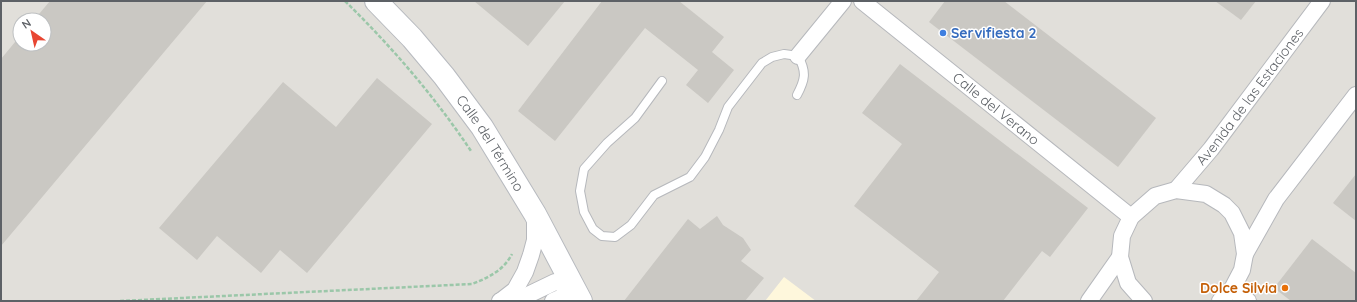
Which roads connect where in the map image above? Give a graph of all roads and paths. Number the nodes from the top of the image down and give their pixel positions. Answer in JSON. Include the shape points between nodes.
{"nodes":[{"id":1,"x":345,"y":1,"type":"edge"},
{"id":2,"x":376,"y":1,"type":"edge"},
{"id":3,"x":843,"y":1,"type":"edge"},
{"id":4,"x":862,"y":1,"type":"edge"},
{"id":5,"x":1322,"y":1,"type":"edge"},
{"id":6,"x":798,"y":56,"type":"junction"},
{"id":7,"x":662,"y":80,"type":"dead end"},
{"id":8,"x":797,"y":95,"type":"dead end"},
{"id":9,"x":1356,"y":95,"type":"edge"},
{"id":10,"x":472,"y":152,"type":"dead end"},
{"id":11,"x":1176,"y":190,"type":"junction"},
{"id":12,"x":535,"y":214,"type":"junction"},
{"id":13,"x":1131,"y":217,"type":"junction"},
{"id":14,"x":513,"y":250,"type":"dead end"},
{"id":15,"x":1245,"y":254,"type":"junction"},
{"id":16,"x":1120,"y":257,"type":"junction"},
{"id":17,"x":1232,"y":289,"type":"junction"},
{"id":18,"x":576,"y":292,"type":"edge"},
{"id":19,"x":120,"y":301,"type":"edge"},
{"id":20,"x":501,"y":301,"type":"edge"},
{"id":21,"x":553,"y":301,"type":"edge"},
{"id":22,"x":1089,"y":301,"type":"edge"},
{"id":23,"x":1144,"y":301,"type":"edge"},
{"id":24,"x":1220,"y":301,"type":"edge"},
{"id":25,"x":1248,"y":301,"type":"edge"}],
"edges":[{"from":1,"to":10,"type":"path","via":[[410,70]]},
{"from":2,"to":12,"type":"street","name":"Calle del Término","via":[[444,76],[482,127]]},
{"from":3,"to":6,"type":"street"},
{"from":4,"to":13,"type":"street","name":"Calle del Verano"},
{"from":5,"to":11,"type":"street","name":"Avenida de las Estaciones","via":[[1211,149]]},
{"from":6,"to":7,"type":"lane","via":[[772,56],[762,63],[728,107],[705,158],[690,177],[654,195],[631,225],[615,237],[602,236],[592,229],[584,212],[580,191],[584,169],[607,143],[635,118]]},
{"from":6,"to":8,"type":"lane","via":[[804,66],[804,83]]},
{"from":9,"to":15,"type":"street","via":[[1276,199]]},
{"from":11,"to":13,"type":"street","via":[[1155,196]]},
{"from":11,"to":15,"type":"street","via":[[1206,194],[1224,205],[1232,213],[1242,233]]},
{"from":12,"to":18,"type":"street","name":"Calle del Término"},
{"from":12,"to":20,"type":"street","via":[[532,255],[515,290]]},
{"from":13,"to":16,"type":"street","via":[[1122,236]]},
{"from":14,"to":19,"type":"path","via":[[511,257],[500,269],[486,279],[472,284]]},
{"from":15,"to":17,"type":"street","via":[[1242,270]]},
{"from":16,"to":22,"type":"street"},
{"from":16,"to":23,"type":"street","via":[[1128,283]]},
{"from":17,"to":24,"type":"street"},
{"from":17,"to":25,"type":"street"},
{"from":18,"to":20,"type":"street","via":[[555,282],[528,295]]},
{"from":18,"to":21,"type":"street"}]}
